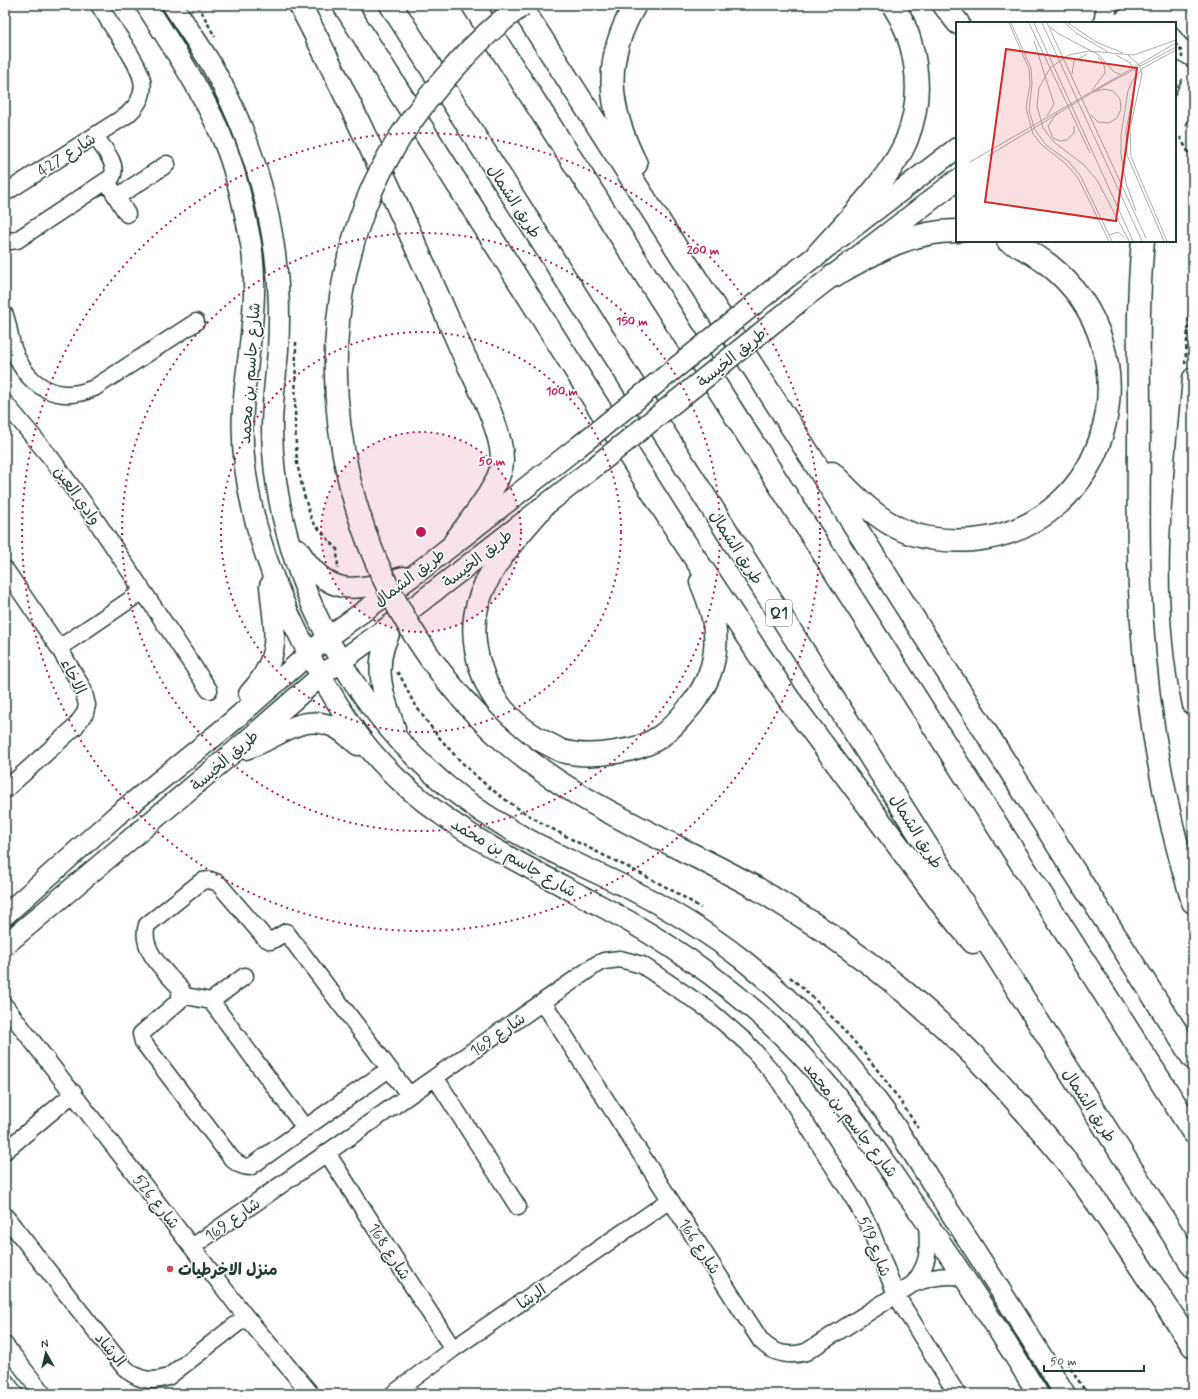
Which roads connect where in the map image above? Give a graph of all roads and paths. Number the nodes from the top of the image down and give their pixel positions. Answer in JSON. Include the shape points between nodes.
{"nodes":[{"id":1,"x":99,"y":5,"type":"edge"},
{"id":2,"x":146,"y":5,"type":"edge"},
{"id":3,"x":173,"y":5,"type":"edge"},
{"id":4,"x":300,"y":5,"type":"edge"},
{"id":5,"x":344,"y":5,"type":"edge"},
{"id":6,"x":390,"y":5,"type":"edge"},
{"id":7,"x":473,"y":5,"type":"edge"},
{"id":8,"x":521,"y":5,"type":"edge"},
{"id":9,"x":635,"y":5,"type":"edge"},
{"id":10,"x":893,"y":5,"type":"edge"},
{"id":11,"x":944,"y":5,"type":"edge"},
{"id":12,"x":1107,"y":5,"type":"edge"},
{"id":13,"x":1145,"y":5,"type":"edge"},
{"id":14,"x":1181,"y":12,"type":"edge"},
{"id":15,"x":957,"y":22,"type":"edge"},
{"id":16,"x":1104,"y":22,"type":"edge"},
{"id":17,"x":1122,"y":22,"type":"edge"},
{"id":18,"x":1154,"y":22,"type":"edge"},
{"id":19,"x":1176,"y":72,"type":"edge"},
{"id":20,"x":1193,"y":85,"type":"edge"},
{"id":21,"x":1176,"y":127,"type":"edge"},
{"id":22,"x":95,"y":136,"type":"junction"},
{"id":23,"x":956,"y":149,"type":"edge"},
{"id":24,"x":1193,"y":161,"type":"edge"},
{"id":25,"x":167,"y":164,"type":"dead end"},
{"id":26,"x":107,"y":181,"type":"junction"},
{"id":27,"x":956,"y":181,"type":"edge"},
{"id":28,"x":5,"y":193,"type":"edge"},
{"id":29,"x":117,"y":197,"type":"junction"},
{"id":30,"x":127,"y":214,"type":"dead end"},
{"id":31,"x":659,"y":221,"type":"junction"},
{"id":32,"x":956,"y":231,"type":"edge"},
{"id":33,"x":5,"y":238,"type":"edge"},
{"id":34,"x":1010,"y":242,"type":"edge"},
{"id":35,"x":1144,"y":242,"type":"edge"},
{"id":36,"x":818,"y":255,"type":"junction"},
{"id":37,"x":833,"y":276,"type":"junction"},
{"id":38,"x":5,"y":315,"type":"edge"},
{"id":39,"x":196,"y":322,"type":"dead end"},
{"id":40,"x":1193,"y":378,"type":"edge"},
{"id":41,"x":5,"y":404,"type":"edge"},
{"id":42,"x":802,"y":442,"type":"junction"},
{"id":43,"x":541,"y":509,"type":"junction"},
{"id":44,"x":287,"y":531,"type":"junction"},
{"id":45,"x":681,"y":537,"type":"junction"},
{"id":46,"x":454,"y":543,"type":"junction"},
{"id":47,"x":269,"y":562,"type":"junction"},
{"id":48,"x":5,"y":569,"type":"edge"},
{"id":49,"x":418,"y":572,"type":"junction"},
{"id":50,"x":143,"y":591,"type":"junction"},
{"id":51,"x":396,"y":621,"type":"junction"},
{"id":52,"x":328,"y":637,"type":"junction"},
{"id":53,"x":59,"y":648,"type":"junction"},
{"id":54,"x":309,"y":653,"type":"junction"},
{"id":55,"x":341,"y":661,"type":"junction"},
{"id":56,"x":322,"y":675,"type":"junction"},
{"id":57,"x":209,"y":690,"type":"dead end"},
{"id":58,"x":1193,"y":705,"type":"edge"},
{"id":59,"x":227,"y":726,"type":"junction"},
{"id":60,"x":400,"y":741,"type":"junction"},
{"id":61,"x":235,"y":751,"type":"junction"},
{"id":62,"x":375,"y":756,"type":"junction"},
{"id":63,"x":5,"y":790,"type":"edge"},
{"id":64,"x":1193,"y":902,"type":"edge"},
{"id":65,"x":5,"y":915,"type":"edge"},
{"id":66,"x":5,"y":945,"type":"edge"},
{"id":67,"x":999,"y":962,"type":"junction"},
{"id":68,"x":245,"y":976,"type":"dead end"},
{"id":69,"x":181,"y":995,"type":"junction"},
{"id":70,"x":211,"y":1001,"type":"junction"},
{"id":71,"x":543,"y":1002,"type":"junction"},
{"id":72,"x":5,"y":1006,"type":"edge"},
{"id":73,"x":1193,"y":1058,"type":"edge"},
{"id":74,"x":389,"y":1069,"type":"junction"},
{"id":75,"x":435,"y":1077,"type":"junction"},
{"id":76,"x":74,"y":1093,"type":"junction"},
{"id":77,"x":409,"y":1095,"type":"junction"},
{"id":78,"x":791,"y":1101,"type":"joint"},
{"id":79,"x":305,"y":1128,"type":"junction"},
{"id":80,"x":1193,"y":1132,"type":"edge"},
{"id":81,"x":5,"y":1151,"type":"edge"},
{"id":82,"x":328,"y":1153,"type":"junction"},
{"id":83,"x":670,"y":1200,"type":"junction"},
{"id":84,"x":518,"y":1207,"type":"dead end"},
{"id":85,"x":5,"y":1216,"type":"edge"},
{"id":86,"x":927,"y":1222,"type":"junction"},
{"id":87,"x":192,"y":1247,"type":"junction"},
{"id":88,"x":1193,"y":1266,"type":"edge"},
{"id":89,"x":963,"y":1277,"type":"junction"},
{"id":90,"x":914,"y":1284,"type":"junction"},
{"id":91,"x":896,"y":1295,"type":"junction"},
{"id":92,"x":246,"y":1317,"type":"junction"},
{"id":93,"x":5,"y":1345,"type":"edge"},
{"id":94,"x":1193,"y":1346,"type":"edge"},
{"id":95,"x":453,"y":1349,"type":"junction"},
{"id":96,"x":5,"y":1381,"type":"edge"},
{"id":97,"x":402,"y":1391,"type":"edge"},
{"id":98,"x":41,"y":1393,"type":"edge"},
{"id":99,"x":16,"y":1394,"type":"edge"},
{"id":100,"x":311,"y":1394,"type":"edge"},
{"id":101,"x":957,"y":1394,"type":"edge"},
{"id":102,"x":1038,"y":1394,"type":"edge"},
{"id":103,"x":1065,"y":1394,"type":"edge"}],
"edges":[{"from":1,"to":22,"type":"street","name":"شارع 427","via":[[139,69],[143,83],[140,98],[133,110]]},
{"from":2,"to":47,"type":"main road","name":"شارع جاسم بن محمد","via":[[205,101],[226,147],[241,198],[253,260],[254,295],[243,409],[244,454],[255,520]]},
{"from":3,"to":44,"type":"main road","name":"شارع جاسم بن محمد","via":[[210,62],[234,110],[255,164],[270,224],[278,279],[279,316],[272,409],[273,450],[278,491]]},
{"from":4,"to":46,"type":"highway","via":[[360,126],[497,431],[501,470],[496,483]]},
{"from":5,"to":45,"type":"highway"},
{"from":6,"to":67,"type":"highway","name":"طريق الشمال","number":"Q1"},
{"from":7,"to":80,"type":"highway"},
{"from":8,"to":31,"type":"highway"},
{"from":8,"to":94,"type":"highway","bridge":true,"via":[[475,44],[439,84],[394,147],[378,178],[358,229],[345,281],[337,355],[340,434],[363,530],[383,579],[405,621],[429,658],[464,701],[487,725],[546,774],[593,805],[758,889],[844,944],[898,985],[981,1062],[1056,1149]]},
{"from":9,"to":31,"type":"highway","via":[[626,21],[613,65],[613,95],[616,118],[652,198]]},
{"from":10,"to":36,"type":"highway","via":[[913,51],[917,91],[912,121],[906,140],[889,170]]},
{"from":11,"to":15,"type":"highway"},
{"from":12,"to":16,"type":"main road"},
{"from":13,"to":17,"type":"main road"},
{"from":14,"to":18,"type":"main road"},
{"from":19,"to":20,"type":"main road"},
{"from":20,"to":21,"type":"highway","bridge":true},
{"from":21,"to":24,"type":"path"},
{"from":22,"to":26,"type":"street","via":[[114,168],[114,174]]},
{"from":22,"to":28,"type":"street","name":"شارع 427"},
{"from":23,"to":36,"type":"main road"},
{"from":25,"to":29,"type":"street"},
{"from":26,"to":29,"type":"street"},
{"from":26,"to":33,"type":"street","via":[[17,240],[10,241]]},
{"from":27,"to":37,"type":"main road","name":"طريق الخيسة"},
{"from":29,"to":30,"type":"street"},
{"from":31,"to":42,"type":"highway"},
{"from":32,"to":37,"type":"highway","via":[[902,240]]},
{"from":34,"to":42,"type":"highway","via":[[1041,260],[1067,281],[1076,292],[1098,331],[1107,366],[1109,402],[1103,432],[1086,469],[1071,490],[1028,525],[996,536],[952,540],[914,534],[897,528],[870,510]]},
{"from":35,"to":64,"type":"highway","via":[[1140,323],[1139,482],[1142,623],[1153,726],[1167,804]]},
{"from":36,"to":46,"type":"main road","name":"طريق الشمال","bridge":true},
{"from":37,"to":43,"type":"main road","name":"طريق الخيسة","bridge":true},
{"from":38,"to":39,"type":"street","via":[[14,351],[27,374],[46,389],[70,394],[94,388]]},
{"from":40,"to":58,"type":"main road","via":[[1182,504],[1180,586],[1186,665]]},
{"from":41,"to":50,"type":"street","name":"وادي العين","via":[[35,438],[92,512]]},
{"from":42,"to":73,"type":"highway"},
{"from":43,"to":45,"type":"highway","via":[[505,551],[487,578],[477,605],[474,631],[477,657],[484,680],[494,699],[509,717],[530,735],[562,751],[597,755],[630,750],[660,737],[680,720],[700,693],[714,664],[714,621],[706,594]]},
{"from":43,"to":51,"type":"main road","name":"طريق الخيسة"},
{"from":44,"to":49,"type":"main road","via":[[311,569],[337,586],[365,588]]},
{"from":44,"to":52,"type":"main road","name":"شارع جاسم بن محمد","via":[[304,585]]},
{"from":45,"to":67,"type":"highway","via":[[788,698],[930,889],[973,943]]},
{"from":46,"to":49,"type":"main road","name":"طريق الشمال"},
{"from":47,"to":54,"type":"main road","name":"شارع جاسم بن محمد","via":[[287,608]]},
{"from":47,"to":59,"type":"main road","via":[[275,630],[272,658],[259,683],[242,701]]},
{"from":48,"to":53,"type":"street","name":"الاخاء"},
{"from":49,"to":52,"type":"main road","name":"طريق الشمال"},
{"from":50,"to":53,"type":"street"},
{"from":50,"to":57,"type":"street","name":"وادي العين"},
{"from":51,"to":55,"type":"main road","name":"طريق الخيسة"},
{"from":51,"to":60,"type":"main road","via":[[386,639],[379,665],[384,697]]},
{"from":52,"to":54,"type":"main road","name":"طريق الشمال"},
{"from":52,"to":55,"type":"main road","name":"شارع جاسم بن محمد"},
{"from":53,"to":63,"type":"street","name":"الاخاء","via":[[86,697],[85,714],[75,727]]},
{"from":54,"to":56,"type":"main road","name":"شارع جاسم بن محمد"},
{"from":54,"to":59,"type":"main road","name":"طريق الخيسة"},
{"from":55,"to":56,"type":"main road","name":"طريق الخيسة"},
{"from":55,"to":60,"type":"main road","name":"شارع جاسم بن محمد","via":[[378,716]]},
{"from":56,"to":61,"type":"main road","name":"طريق الخيسة"},
{"from":56,"to":62,"type":"main road","name":"شارع جاسم بن محمد","via":[[349,723]]},
{"from":59,"to":65,"type":"main road","name":"طريق الخيسة","via":[[116,816]]},
{"from":60,"to":103,"type":"main road","name":"شارع جاسم بن محمد","via":[[424,765],[475,807],[532,842],[629,888],[692,924],[740,958],[806,1016],[845,1059],[889,1117]]},
{"from":61,"to":62,"type":"main road","via":[[260,744],[295,725],[310,722],[333,727]]},
{"from":61,"to":66,"type":"main road","name":"طريق الخيسة"},
{"from":62,"to":86,"type":"main road","name":"شارع جاسم بن محمد","via":[[422,800],[457,827],[487,846],[657,938],[738,996],[788,1042],[833,1091]]},
{"from":67,"to":88,"type":"highway","name":"طريق الشمال","number":"Q1"},
{"from":68,"to":70,"type":"street"},
{"from":69,"to":70,"type":"street"},
{"from":69,"to":74,"type":"street","via":[[181,989],[151,955],[144,932],[147,925],[202,881],[210,880],[218,883],[266,938],[271,941],[286,932]]},
{"from":69,"to":79,"type":"street","via":[[179,1001],[141,1034],[142,1042],[232,1159],[244,1167],[250,1167]]},
{"from":70,"to":79,"type":"street"},
{"from":71,"to":75,"type":"street","name":"شارع 169"},
{"from":71,"to":78,"type":"street","name":"شارع 169","via":[[604,961],[620,959],[635,962],[690,995],[728,1025],[762,1060]]},
{"from":71,"to":83,"type":"street","name":"شارع 166"},
{"from":72,"to":76,"type":"street","name":"شارع 526"},
{"from":74,"to":77,"type":"street"},
{"from":74,"to":79,"type":"street"},
{"from":75,"to":77,"type":"street","name":"شارع 169"},
{"from":75,"to":84,"type":"street"},
{"from":76,"to":81,"type":"street"},
{"from":76,"to":87,"type":"street","name":"شارع 526"},
{"from":77,"to":82,"type":"street","name":"شارع 169"},
{"from":78,"to":91,"type":"street","name":"شارع 519","via":[[864,1216]]},
{"from":82,"to":87,"type":"street","name":"شارع 169"},
{"from":82,"to":95,"type":"street","name":"شارع 168"},
{"from":83,"to":91,"type":"street","name":"شارع 166","via":[[761,1341],[774,1351],[790,1355],[806,1352]]},
{"from":83,"to":95,"type":"street","name":"الرشا"},
{"from":85,"to":92,"type":"street","name":"الرشاد","via":[[124,1367],[137,1377],[152,1381],[168,1377]]},
{"from":86,"to":89,"type":"main road","name":"شارع جاسم بن محمد"},
{"from":86,"to":90,"type":"street","name":"شارع 166","via":[[928,1260]]},
{"from":87,"to":92,"type":"street","name":"شارع 526"},
{"from":89,"to":90,"type":"street","name":"شارع 166","via":[[940,1276]]},
{"from":89,"to":102,"type":"main road","name":"شارع جاسم بن محمد"},
{"from":90,"to":91,"type":"street","name":"شارع 166"},
{"from":91,"to":101,"type":"street","name":"شارع 519"},
{"from":92,"to":100,"type":"street","name":"شارع 526"},
{"from":93,"to":98,"type":"street"},
{"from":95,"to":97,"type":"street","name":"الرشا"},
{"from":96,"to":99,"type":"street"}]}
